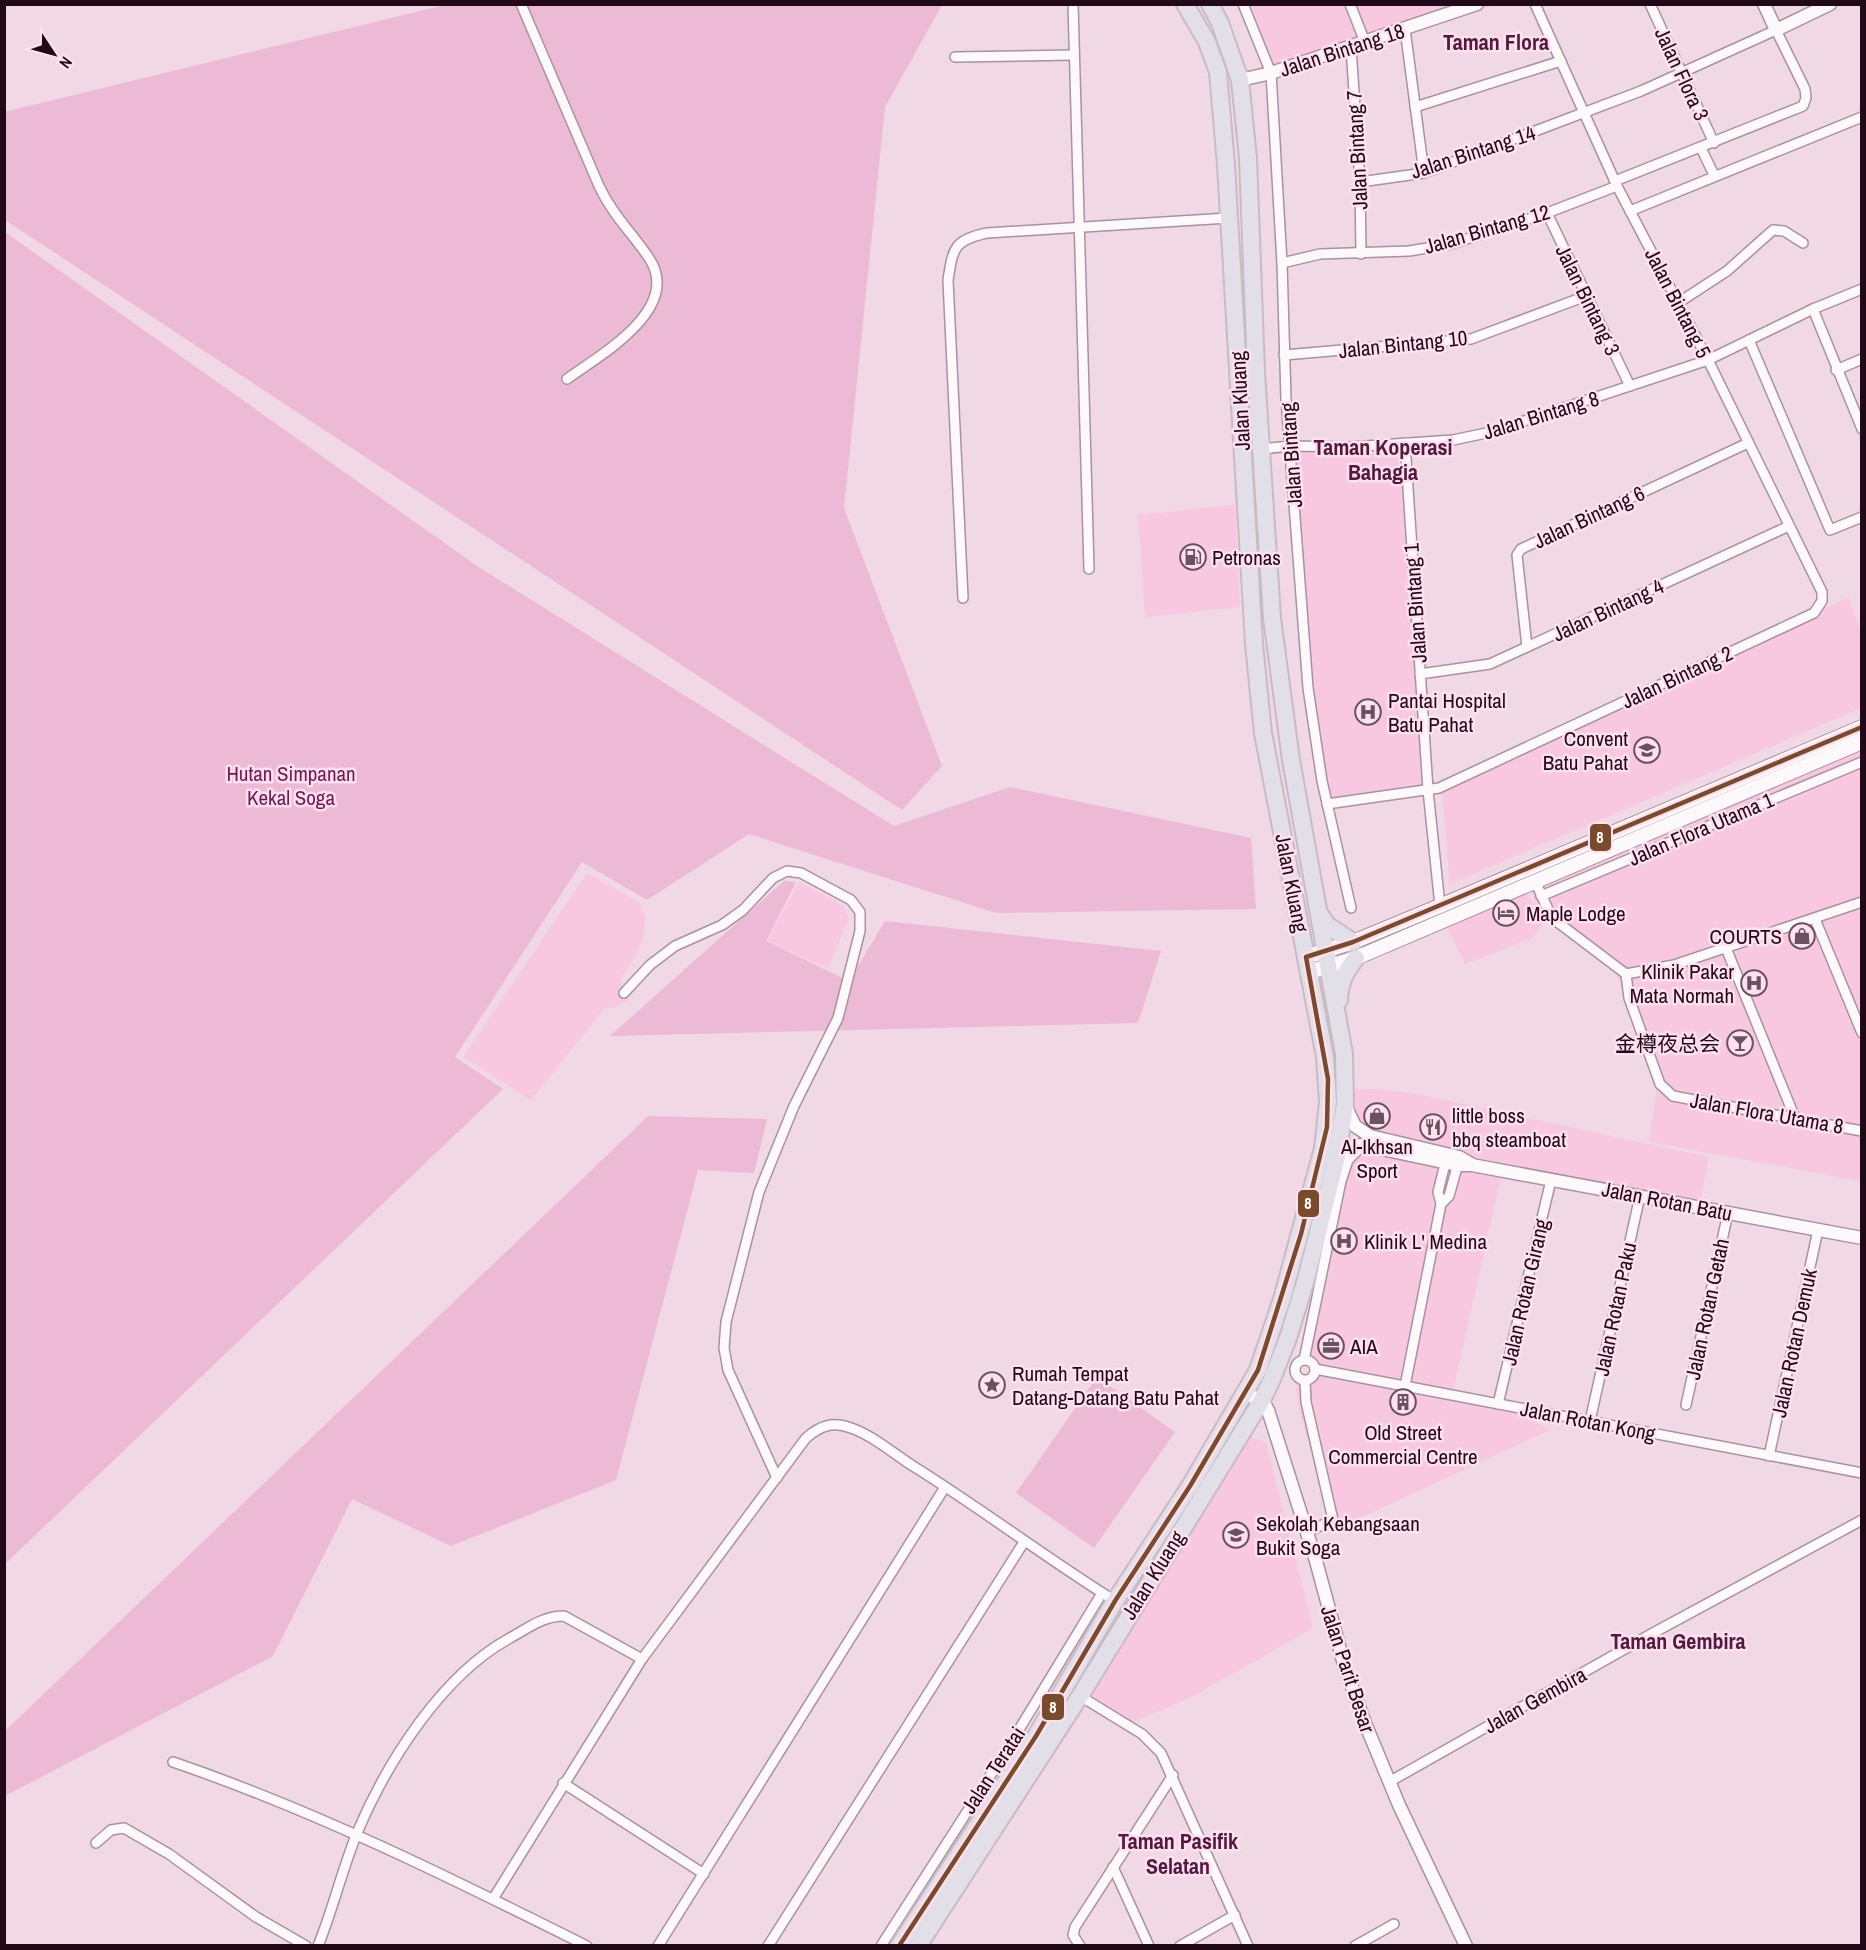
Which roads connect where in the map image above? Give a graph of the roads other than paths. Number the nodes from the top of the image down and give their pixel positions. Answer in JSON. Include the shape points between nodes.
{"nodes":[{"id":1,"x":521,"y":4,"type":"edge"},
{"id":2,"x":1073,"y":4,"type":"edge"},
{"id":3,"x":1185,"y":4,"type":"edge"},
{"id":4,"x":1210,"y":4,"type":"edge"},
{"id":5,"x":1243,"y":4,"type":"edge"},
{"id":6,"x":1350,"y":4,"type":"edge"},
{"id":7,"x":1477,"y":4,"type":"edge"},
{"id":8,"x":1535,"y":4,"type":"edge"},
{"id":9,"x":1650,"y":4,"type":"edge"},
{"id":10,"x":1764,"y":4,"type":"edge"},
{"id":11,"x":1830,"y":4,"type":"edge"},
{"id":12,"x":1405,"y":29,"type":"junction"},
{"id":13,"x":1776,"y":30,"type":"junction"},
{"id":14,"x":1365,"y":42,"type":"junction"},
{"id":15,"x":1351,"y":47,"type":"junction"},
{"id":16,"x":1074,"y":55,"type":"junction"},
{"id":17,"x":955,"y":57,"type":"dead end"},
{"id":18,"x":1561,"y":62,"type":"junction"},
{"id":19,"x":1681,"y":72,"type":"junction"},
{"id":20,"x":1271,"y":73,"type":"junction"},
{"id":21,"x":1240,"y":80,"type":"junction"},
{"id":22,"x":1415,"y":107,"type":"junction"},
{"id":23,"x":1584,"y":114,"type":"junction"},
{"id":24,"x":1862,"y":117,"type":"edge"},
{"id":25,"x":1714,"y":143,"type":"junction"},
{"id":26,"x":1701,"y":148,"type":"junction"},
{"id":27,"x":1424,"y":173,"type":"junction"},
{"id":28,"x":1714,"y":175,"type":"junction"},
{"id":29,"x":1360,"y":182,"type":"junction"},
{"id":30,"x":1616,"y":184,"type":"junction"},
{"id":31,"x":1630,"y":211,"type":"junction"},
{"id":32,"x":1547,"y":213,"type":"junction"},
{"id":33,"x":1228,"y":218,"type":"junction"},
{"id":34,"x":1081,"y":228,"type":"junction"},
{"id":35,"x":1803,"y":243,"type":"dead end"},
{"id":36,"x":1361,"y":254,"type":"junction"},
{"id":37,"x":1282,"y":262,"type":"junction"},
{"id":38,"x":1862,"y":289,"type":"edge"},
{"id":39,"x":1586,"y":296,"type":"junction"},
{"id":40,"x":1678,"y":303,"type":"junction"},
{"id":41,"x":1813,"y":309,"type":"junction"},
{"id":42,"x":1749,"y":340,"type":"junction"},
{"id":43,"x":1284,"y":355,"type":"junction"},
{"id":44,"x":1862,"y":359,"type":"edge"},
{"id":45,"x":1708,"y":360,"type":"junction"},
{"id":46,"x":1836,"y":370,"type":"junction"},
{"id":47,"x":567,"y":379,"type":"dead end"},
{"id":48,"x":1630,"y":386,"type":"junction"},
{"id":49,"x":1862,"y":429,"type":"edge"},
{"id":50,"x":1405,"y":443,"type":"junction"},
{"id":51,"x":1749,"y":443,"type":"junction"},
{"id":52,"x":1291,"y":446,"type":"junction"},
{"id":53,"x":1261,"y":449,"type":"junction"},
{"id":54,"x":1862,"y":517,"type":"edge"},
{"id":55,"x":1789,"y":526,"type":"junction"},
{"id":56,"x":1089,"y":569,"type":"dead end"},
{"id":57,"x":963,"y":598,"type":"dead end"},
{"id":58,"x":1822,"y":601,"type":"joint"},
{"id":59,"x":1527,"y":647,"type":"junction"},
{"id":60,"x":1420,"y":674,"type":"junction"},
{"id":61,"x":1862,"y":727,"type":"edge"},
{"id":62,"x":1862,"y":742,"type":"edge"},
{"id":63,"x":1862,"y":762,"type":"edge"},
{"id":64,"x":1428,"y":790,"type":"junction"},
{"id":65,"x":1327,"y":804,"type":"junction"},
{"id":66,"x":1535,"y":881,"type":"junction"},
{"id":67,"x":1541,"y":896,"type":"junction"},
{"id":68,"x":1862,"y":902,"type":"edge"},
{"id":69,"x":1440,"y":906,"type":"junction"},
{"id":70,"x":1316,"y":907,"type":"junction"},
{"id":71,"x":1351,"y":908,"type":"dead end"},
{"id":72,"x":1815,"y":919,"type":"junction"},
{"id":73,"x":1726,"y":948,"type":"junction"},
{"id":74,"x":1354,"y":950,"type":"junction"},
{"id":75,"x":1327,"y":959,"type":"junction"},
{"id":76,"x":1308,"y":964,"type":"junction"},
{"id":77,"x":1626,"y":974,"type":"junction"},
{"id":78,"x":624,"y":993,"type":"dead end"},
{"id":79,"x":1338,"y":1015,"type":"junction"},
{"id":80,"x":1862,"y":1033,"type":"edge"},
{"id":81,"x":1345,"y":1104,"type":"junction"},
{"id":82,"x":1795,"y":1118,"type":"junction"},
{"id":83,"x":1862,"y":1131,"type":"edge"},
{"id":84,"x":1363,"y":1145,"type":"junction"},
{"id":85,"x":1337,"y":1157,"type":"junction"},
{"id":86,"x":1453,"y":1160,"type":"junction"},
{"id":87,"x":1551,"y":1180,"type":"junction"},
{"id":88,"x":1640,"y":1196,"type":"junction"},
{"id":89,"x":1728,"y":1213,"type":"junction"},
{"id":90,"x":1818,"y":1230,"type":"junction"},
{"id":91,"x":1862,"y":1238,"type":"edge"},
{"id":92,"x":1304,"y":1360,"type":"junction"},
{"id":93,"x":1315,"y":1369,"type":"junction"},
{"id":94,"x":1305,"y":1381,"type":"junction"},
{"id":95,"x":1405,"y":1386,"type":"junction"},
{"id":96,"x":1245,"y":1394,"type":"junction"},
{"id":97,"x":1262,"y":1400,"type":"junction"},
{"id":98,"x":1498,"y":1404,"type":"junction"},
{"id":99,"x":1686,"y":1405,"type":"dead end"},
{"id":100,"x":1590,"y":1421,"type":"junction"},
{"id":101,"x":1769,"y":1456,"type":"junction"},
{"id":102,"x":1862,"y":1473,"type":"edge"},
{"id":103,"x":777,"y":1478,"type":"junction"},
{"id":104,"x":945,"y":1487,"type":"junction"},
{"id":105,"x":1862,"y":1520,"type":"edge"},
{"id":106,"x":1306,"y":1532,"type":"junction"},
{"id":107,"x":1023,"y":1542,"type":"junction"},
{"id":108,"x":1148,"y":1582,"type":"junction"},
{"id":109,"x":1109,"y":1597,"type":"junction"},
{"id":110,"x":642,"y":1659,"type":"junction"},
{"id":111,"x":1080,"y":1696,"type":"junction"},
{"id":112,"x":172,"y":1762,"type":"dead end"},
{"id":113,"x":1173,"y":1775,"type":"junction"},
{"id":114,"x":1394,"y":1780,"type":"junction"},
{"id":115,"x":564,"y":1783,"type":"junction"},
{"id":116,"x":357,"y":1834,"type":"junction"},
{"id":117,"x":96,"y":1843,"type":"dead end"},
{"id":118,"x":1113,"y":1867,"type":"junction"},
{"id":119,"x":704,"y":1874,"type":"junction"},
{"id":120,"x":932,"y":1876,"type":"junction"},
{"id":121,"x":493,"y":1899,"type":"junction"},
{"id":122,"x":1235,"y":1915,"type":"junction"},
{"id":123,"x":1394,"y":1924,"type":"dead end"},
{"id":124,"x":306,"y":1946,"type":"edge"},
{"id":125,"x":318,"y":1946,"type":"edge"},
{"id":126,"x":587,"y":1946,"type":"edge"},
{"id":127,"x":658,"y":1946,"type":"edge"},
{"id":128,"x":768,"y":1946,"type":"edge"},
{"id":129,"x":881,"y":1946,"type":"edge"},
{"id":130,"x":899,"y":1946,"type":"edge"},
{"id":131,"x":918,"y":1946,"type":"edge"},
{"id":132,"x":1080,"y":1946,"type":"edge"},
{"id":133,"x":1149,"y":1946,"type":"edge"},
{"id":134,"x":1180,"y":1946,"type":"edge"},
{"id":135,"x":1248,"y":1946,"type":"edge"},
{"id":136,"x":1354,"y":1946,"type":"edge"},
{"id":137,"x":1466,"y":1946,"type":"edge"}],
"edges":[{"from":1,"to":47,"type":"street","via":[[609,208],[654,270],[656,290],[639,326]]},
{"from":2,"to":16,"type":"street"},
{"from":3,"to":33,"type":"highway","name":"Jalan Kluang","via":[[1207,42],[1218,72]]},
{"from":4,"to":21,"type":"highway","name":"Jalan Kluang"},
{"from":5,"to":20,"type":"street","name":"Jalan Bintang"},
{"from":6,"to":14,"type":"street"},
{"from":7,"to":12,"type":"street","name":"Jalan Bintang 18"},
{"from":8,"to":18,"type":"street","name":"Jalan Bintang 5"},
{"from":9,"to":19,"type":"street","name":"Jalan Flora 3"},
{"from":10,"to":13,"type":"street"},
{"from":11,"to":13,"type":"street"},
{"from":12,"to":14,"type":"street","name":"Jalan Bintang 18"},
{"from":12,"to":22,"type":"street"},
{"from":13,"to":19,"type":"street","name":"Jalan Bintang 14"},
{"from":13,"to":25,"type":"street","name":"Jalan Bintang 12","via":[[1806,89],[1803,106]]},
{"from":14,"to":15,"type":"street","name":"Jalan Bintang 18"},
{"from":15,"to":20,"type":"street","name":"Jalan Bintang 18"},
{"from":15,"to":29,"type":"street","name":"Jalan Bintang 7"},
{"from":16,"to":17,"type":"street"},
{"from":16,"to":34,"type":"street"},
{"from":18,"to":22,"type":"street"},
{"from":18,"to":23,"type":"street","name":"Jalan Bintang 5"},
{"from":19,"to":23,"type":"street","name":"Jalan Bintang 14"},
{"from":19,"to":25,"type":"street","name":"Jalan Flora 3"},
{"from":20,"to":21,"type":"street","name":"Jalan Bintang 18"},
{"from":20,"to":37,"type":"street","name":"Jalan Bintang"},
{"from":21,"to":53,"type":"highway","name":"Jalan Kluang","via":[[1248,158]]},
{"from":22,"to":27,"type":"street"},
{"from":23,"to":27,"type":"street","name":"Jalan Bintang 14"},
{"from":23,"to":30,"type":"street","name":"Jalan Bintang 5"},
{"from":24,"to":28,"type":"street"},
{"from":25,"to":26,"type":"street","name":"Jalan Bintang 12"},
{"from":26,"to":28,"type":"street"},
{"from":26,"to":30,"type":"street","name":"Jalan Bintang 12"},
{"from":27,"to":29,"type":"street","name":"Jalan Bintang 14"},
{"from":28,"to":31,"type":"street"},
{"from":29,"to":36,"type":"street","name":"Jalan Bintang 7"},
{"from":30,"to":31,"type":"street","name":"Jalan Bintang 5"},
{"from":30,"to":32,"type":"street","name":"Jalan Bintang 12"},
{"from":31,"to":40,"type":"street","name":"Jalan Bintang 5"},
{"from":32,"to":36,"type":"street","name":"Jalan Bintang 12","via":[[1433,248]]},
{"from":32,"to":39,"type":"street","name":"Jalan Bintang 3"},
{"from":33,"to":34,"type":"street"},
{"from":33,"to":76,"type":"highway","name":"Jalan Kluang","via":[[1263,733]]},
{"from":34,"to":56,"type":"street"},
{"from":34,"to":57,"type":"street","via":[[987,233],[964,238],[953,252],[948,280]]},
{"from":35,"to":40,"type":"street","via":[[1784,231],[1773,230],[1727,271]]},
{"from":36,"to":37,"type":"street","name":"Jalan Bintang 12","via":[[1320,254]]},
{"from":37,"to":43,"type":"street","name":"Jalan Bintang"},
{"from":38,"to":41,"type":"street","name":"Jalan Bintang 8"},
{"from":39,"to":43,"type":"street","name":"Jalan Bintang 10","via":[[1471,339]]},
{"from":39,"to":48,"type":"street","name":"Jalan Bintang 3"},
{"from":40,"to":45,"type":"street","name":"Jalan Bintang 5"},
{"from":41,"to":42,"type":"street","name":"Jalan Bintang 8"},
{"from":41,"to":46,"type":"street"},
{"from":42,"to":45,"type":"street","name":"Jalan Bintang 8"},
{"from":42,"to":54,"type":"street","via":[[1830,530]]},
{"from":43,"to":52,"type":"street","name":"Jalan Bintang"},
{"from":44,"to":46,"type":"street"},
{"from":45,"to":48,"type":"street","name":"Jalan Bintang 8"},
{"from":45,"to":51,"type":"street","name":"Jalan Bintang 5"},
{"from":46,"to":49,"type":"street"},
{"from":48,"to":50,"type":"street","name":"Jalan Bintang 8","via":[[1491,432],[1453,440]]},
{"from":50,"to":52,"type":"street","name":"Jalan Bintang 8"},
{"from":50,"to":60,"type":"street","name":"Jalan Bintang 1"},
{"from":51,"to":55,"type":"street","name":"Jalan Bintang 5"},
{"from":51,"to":59,"type":"street","name":"Jalan Bintang 6","via":[[1521,549],[1517,555]]},
{"from":52,"to":53,"type":"street","name":"Jalan Bintang 8"},
{"from":52,"to":65,"type":"street","name":"Jalan Bintang","via":[[1308,688]]},
{"from":53,"to":70,"type":"highway","name":"Jalan Kluang","via":[[1280,691]]},
{"from":55,"to":58,"type":"street","name":"Jalan Bintang 5","via":[[1822,592]]},
{"from":55,"to":59,"type":"street","name":"Jalan Bintang 4"},
{"from":58,"to":64,"type":"street","name":"Jalan Bintang 2","via":[[1814,613]]},
{"from":59,"to":60,"type":"street","name":"Jalan Bintang 4","via":[[1484,666]]},
{"from":60,"to":64,"type":"street","name":"Jalan Bintang 1"},
{"from":61,"to":69,"type":"main road"},
{"from":62,"to":66,"type":"main road"},
{"from":63,"to":67,"type":"street","name":"Jalan Flora Utama 1"},
{"from":64,"to":65,"type":"street","name":"Jalan Bintang 2"},
{"from":64,"to":69,"type":"street","name":"Jalan Bintang 1"},
{"from":65,"to":71,"type":"street","name":"Jalan Bintang"},
{"from":66,"to":67,"type":"street"},
{"from":66,"to":74,"type":"main road"},
{"from":67,"to":77,"type":"street","via":[[1552,918]]},
{"from":68,"to":72,"type":"street"},
{"from":69,"to":74,"type":"main road"},
{"from":70,"to":74,"type":"highway","via":[[1327,925]]},
{"from":70,"to":75,"type":"highway","name":"Jalan Kluang"},
{"from":72,"to":73,"type":"street"},
{"from":72,"to":80,"type":"street"},
{"from":73,"to":77,"type":"street","via":[[1674,965]]},
{"from":73,"to":82,"type":"street"},
{"from":74,"to":75,"type":"main road"},
{"from":74,"to":79,"type":"highway","via":[[1340,983]]},
{"from":75,"to":76,"type":"main road"},
{"from":75,"to":79,"type":"highway","name":"Jalan Kluang"},
{"from":76,"to":96,"type":"highway","name":"Jalan Kluang","via":[[1328,1079],[1327,1127],[1282,1299],[1258,1370]]},
{"from":77,"to":82,"type":"street","name":"Jalan Flora Utama 8","via":[[1629,998],[1660,1084],[1673,1096]]},
{"from":78,"to":103,"type":"street","via":[[675,946],[722,925],[743,910],[773,878],[787,871],[801,873],[851,900],[860,912],[860,931],[838,1018],[794,1106],[759,1192],[726,1322],[724,1348],[728,1370]]},
{"from":79,"to":81,"type":"highway","name":"Jalan Kluang"},
{"from":81,"to":85,"type":"highway","name":"Jalan Kluang"},
{"from":81,"to":86,"type":"street","name":"Jalan Rotan Batu","via":[[1355,1126],[1370,1136]]},
{"from":82,"to":83,"type":"street","name":"Jalan Flora Utama 8"},
{"from":84,"to":85,"type":"street","via":[[1352,1146]]},
{"from":84,"to":86,"type":"street","name":"Jalan Rotan Batu"},
{"from":84,"to":92,"type":"street","via":[[1347,1160],[1341,1181]]},
{"from":85,"to":97,"type":"highway","name":"Jalan Kluang","via":[[1288,1338]]},
{"from":86,"to":87,"type":"street","name":"Jalan Rotan Batu"},
{"from":86,"to":95,"type":"street","via":[[1449,1196],[1441,1204]]},
{"from":87,"to":88,"type":"street","name":"Jalan Rotan Batu"},
{"from":87,"to":98,"type":"street","name":"Jalan Rotan Girang"},
{"from":88,"to":89,"type":"street","name":"Jalan Rotan Batu"},
{"from":88,"to":100,"type":"street","name":"Jalan Rotan Paku"},
{"from":89,"to":90,"type":"street","name":"Jalan Rotan Batu"},
{"from":89,"to":99,"type":"street","name":"Jalan Rotan Getah"},
{"from":90,"to":91,"type":"street","name":"Jalan Rotan Batu"},
{"from":90,"to":101,"type":"street","name":"Jalan Rotan Demuk"},
{"from":92,"to":93,"type":"street","via":[[1310,1361]]},
{"from":92,"to":94,"type":"street","via":[[1294,1369],[1298,1378]]},
{"from":93,"to":94,"type":"street","via":[[1314,1376]]},
{"from":93,"to":95,"type":"street","name":"Jalan Rotan Kong"},
{"from":94,"to":106,"type":"street","via":[[1306,1402],[1333,1520]]},
{"from":95,"to":98,"type":"street","name":"Jalan Rotan Kong"},
{"from":96,"to":97,"type":"street"},
{"from":96,"to":109,"type":"highway","name":"Jalan Kluang"},
{"from":97,"to":106,"type":"street","name":"Jalan Parit Besar"},
{"from":97,"to":108,"type":"highway","name":"Jalan Kluang"},
{"from":98,"to":100,"type":"street","name":"Jalan Rotan Kong"},
{"from":100,"to":101,"type":"street","name":"Jalan Rotan Kong"},
{"from":101,"to":102,"type":"street","name":"Jalan Rotan Kong"},
{"from":103,"to":104,"type":"street","via":[[806,1438],[818,1427],[834,1424],[852,1428]]},
{"from":103,"to":110,"type":"street"},
{"from":104,"to":107,"type":"street"},
{"from":104,"to":119,"type":"street"},
{"from":105,"to":114,"type":"street","name":"Jalan Gembira"},
{"from":106,"to":114,"type":"street","name":"Jalan Parit Besar","via":[[1349,1679]]},
{"from":107,"to":109,"type":"street"},
{"from":107,"to":128,"type":"street"},
{"from":108,"to":109,"type":"highway","via":[[1131,1598]]},
{"from":108,"to":111,"type":"highway","name":"Jalan Kluang"},
{"from":109,"to":120,"type":"highway","name":"Jalan Kluang","via":[[1036,1736]]},
{"from":110,"to":115,"type":"street"},
{"from":110,"to":116,"type":"street","via":[[564,1616],[544,1618],[484,1653],[455,1681],[401,1750]]},
{"from":111,"to":113,"type":"street","via":[[1142,1734],[1161,1752]]},
{"from":111,"to":131,"type":"highway","name":"Jalan Kluang"},
{"from":112,"to":116,"type":"street","via":[[256,1791]]},
{"from":113,"to":118,"type":"street"},
{"from":113,"to":122,"type":"street"},
{"from":114,"to":137,"type":"street","name":"Jalan Parit Besar"},
{"from":115,"to":119,"type":"street"},
{"from":115,"to":121,"type":"street"},
{"from":116,"to":121,"type":"street"},
{"from":116,"to":125,"type":"street"},
{"from":117,"to":124,"type":"street","via":[[111,1830],[124,1828]]},
{"from":118,"to":132,"type":"street","via":[[1073,1931]]},
{"from":118,"to":133,"type":"street"},
{"from":119,"to":127,"type":"street"},
{"from":120,"to":129,"type":"street"},
{"from":120,"to":130,"type":"highway","name":"Jalan Kluang"},
{"from":121,"to":126,"type":"street"},
{"from":122,"to":134,"type":"street"},
{"from":122,"to":135,"type":"street"},
{"from":123,"to":136,"type":"street"}]}
